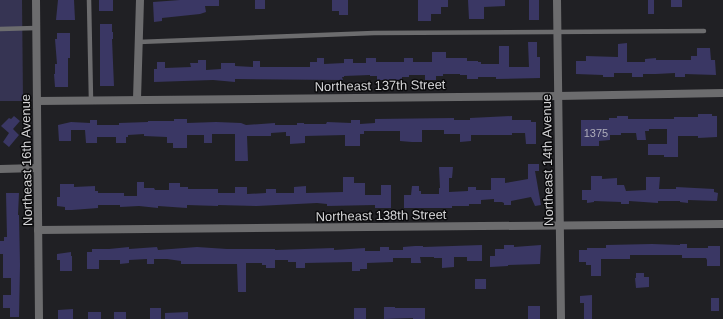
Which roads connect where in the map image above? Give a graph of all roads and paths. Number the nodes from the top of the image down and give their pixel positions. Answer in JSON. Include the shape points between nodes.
{"nodes":[{"id":1,"x":36,"y":0,"type":"edge"},
{"id":2,"x":89,"y":0,"type":"edge"},
{"id":3,"x":140,"y":0,"type":"edge"},
{"id":4,"x":558,"y":0,"type":"edge"},
{"id":5,"x":36,"y":28,"type":"junction"},
{"id":6,"x":0,"y":29,"type":"edge"},
{"id":7,"x":704,"y":31,"type":"dead end"},
{"id":8,"x":558,"y":32,"type":"junction"},
{"id":9,"x":138,"y":42,"type":"junction"},
{"id":10,"x":723,"y":93,"type":"edge"},
{"id":11,"x":558,"y":96,"type":"junction"},
{"id":12,"x":91,"y":100,"type":"junction"},
{"id":13,"x":137,"y":100,"type":"junction"},
{"id":14,"x":37,"y":101,"type":"junction"},
{"id":15,"x":37,"y":168,"type":"junction"},
{"id":16,"x":0,"y":169,"type":"edge"},
{"id":17,"x":723,"y":224,"type":"edge"},
{"id":18,"x":560,"y":225,"type":"junction"},
{"id":19,"x":38,"y":230,"type":"junction"},
{"id":20,"x":40,"y":319,"type":"edge"},
{"id":21,"x":561,"y":319,"type":"edge"}],
"edges":[{"from":1,"to":5,"type":"street","name":"Northeast 16th Avenue"},
{"from":2,"to":12,"type":"lane"},
{"from":3,"to":9,"type":"street"},
{"from":4,"to":8,"type":"street","name":"Northeast 14th Avenue"},
{"from":5,"to":6,"type":"lane"},
{"from":5,"to":14,"type":"street","name":"Northeast 16th Avenue"},
{"from":7,"to":8,"type":"lane"},
{"from":8,"to":9,"type":"lane","via":[[374,33]]},
{"from":8,"to":11,"type":"street","name":"Northeast 14th Avenue"},
{"from":9,"to":13,"type":"street"},
{"from":10,"to":11,"type":"street","name":"Northeast 137th Street"},
{"from":11,"to":13,"type":"street","name":"Northeast 137th Street"},
{"from":11,"to":18,"type":"street","name":"Northeast 14th Avenue"},
{"from":12,"to":13,"type":"street","name":"Northeast 137th Street"},
{"from":12,"to":14,"type":"street","name":"Northeast 137th Street"},
{"from":14,"to":15,"type":"street","name":"Northeast 16th Avenue"},
{"from":15,"to":16,"type":"street"},
{"from":15,"to":19,"type":"street","name":"Northeast 16th Avenue"},
{"from":17,"to":18,"type":"street","name":"Northeast 138th Street"},
{"from":18,"to":19,"type":"street","name":"Northeast 138th Street"},
{"from":18,"to":21,"type":"street","name":"Northeast 14th Avenue"},
{"from":19,"to":20,"type":"street","name":"Northeast 16th Avenue"}]}
